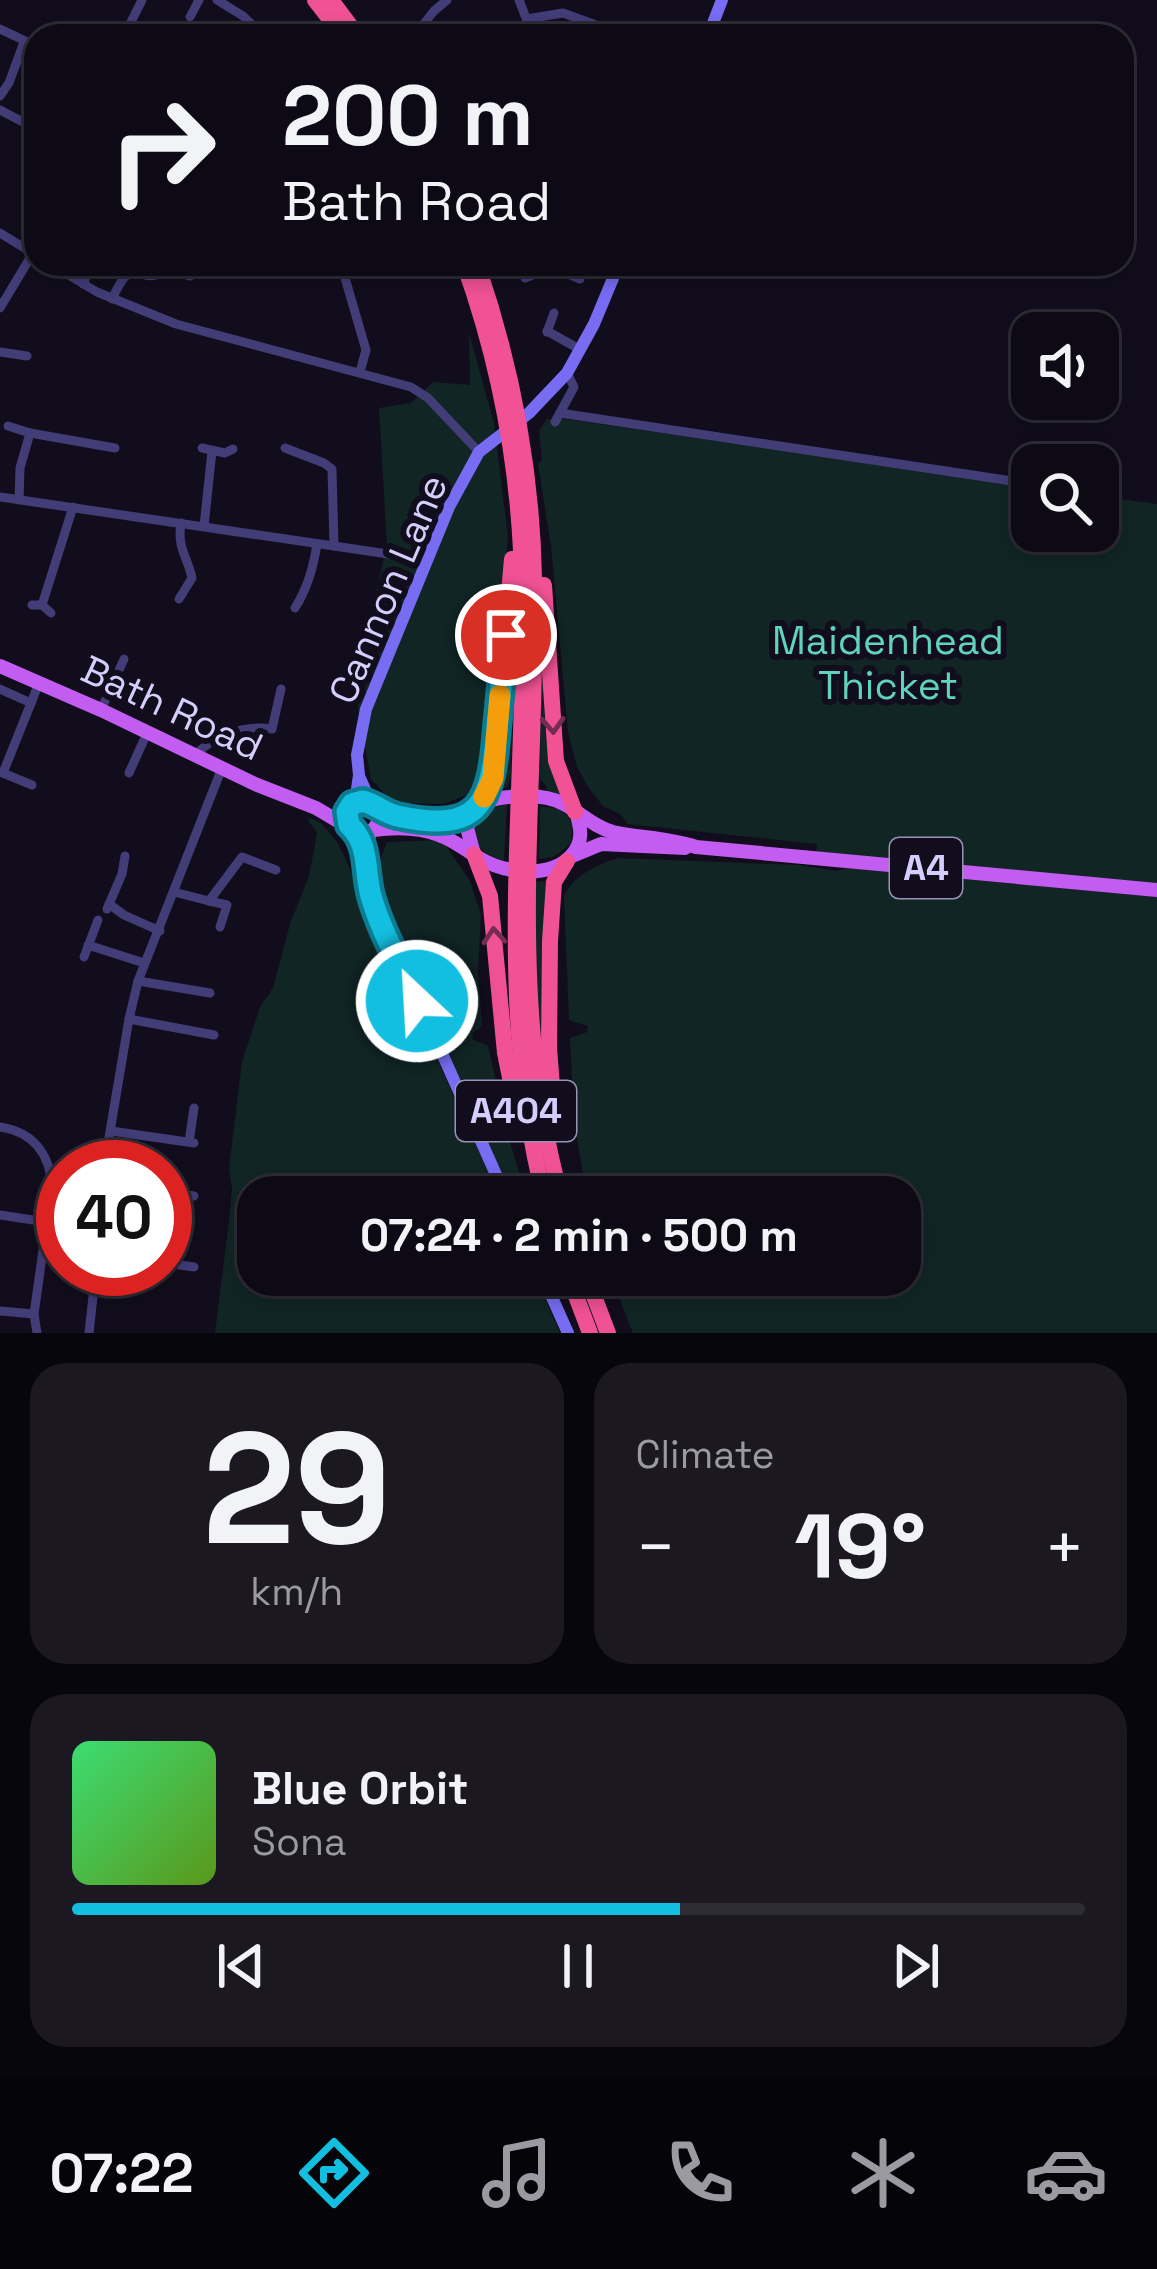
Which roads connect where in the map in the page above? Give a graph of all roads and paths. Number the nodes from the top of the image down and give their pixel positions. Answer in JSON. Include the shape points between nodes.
{"nodes":[{"id":1,"x":199,"y":0,"type":"edge"},
{"id":2,"x":217,"y":0,"type":"edge"},
{"id":3,"x":315,"y":0,"type":"edge"},
{"id":4,"x":447,"y":0,"type":"edge"},
{"id":5,"x":519,"y":0,"type":"edge"},
{"id":6,"x":190,"y":17,"type":"dead end"},
{"id":7,"x":527,"y":19,"type":"junction"},
{"id":8,"x":251,"y":24,"type":"edge"},
{"id":9,"x":334,"y":24,"type":"edge"},
{"id":10,"x":424,"y":24,"type":"edge"},
{"id":11,"x":529,"y":24,"type":"edge"},
{"id":12,"x":592,"y":24,"type":"edge"},
{"id":13,"x":24,"y":55,"type":"edge"},
{"id":14,"x":0,"y":96,"type":"edge"},
{"id":15,"x":24,"y":271,"type":"edge"},
{"id":16,"x":70,"y":276,"type":"edge"},
{"id":17,"x":87,"y":276,"type":"edge"},
{"id":18,"x":123,"y":276,"type":"edge"},
{"id":19,"x":344,"y":276,"type":"edge"},
{"id":20,"x":468,"y":276,"type":"edge"},
{"id":21,"x":481,"y":276,"type":"edge"},
{"id":22,"x":530,"y":276,"type":"edge"},
{"id":23,"x":574,"y":276,"type":"edge"},
{"id":24,"x":614,"y":276,"type":"edge"},
{"id":25,"x":526,"y":278,"type":"dead end"},
{"id":26,"x":580,"y":279,"type":"dead end"},
{"id":27,"x":83,"y":284,"type":"junction"},
{"id":28,"x":112,"y":299,"type":"junction"},
{"id":29,"x":0,"y":308,"type":"edge"},
{"id":30,"x":554,"y":313,"type":"dead end"},
{"id":31,"x":581,"y":350,"type":"junction"},
{"id":32,"x":0,"y":352,"type":"edge"},
{"id":33,"x":27,"y":356,"type":"dead end"},
{"id":34,"x":360,"y":372,"type":"junction"},
{"id":35,"x":568,"y":373,"type":"junction"},
{"id":36,"x":510,"y":404,"type":"junction"},
{"id":37,"x":8,"y":426,"type":"dead end"},
{"id":38,"x":30,"y":433,"type":"junction"},
{"id":39,"x":115,"y":448,"type":"dead end"},
{"id":40,"x":284,"y":448,"type":"dead end"},
{"id":41,"x":233,"y":449,"type":"dead end"},
{"id":42,"x":478,"y":452,"type":"junction"},
{"id":43,"x":1011,"y":481,"type":"edge"},
{"id":44,"x":0,"y":497,"type":"edge"},
{"id":45,"x":20,"y":500,"type":"junction"},
{"id":46,"x":524,"y":505,"type":"junction"},
{"id":47,"x":73,"y":507,"type":"junction"},
{"id":48,"x":181,"y":523,"type":"junction"},
{"id":49,"x":204,"y":526,"type":"junction"},
{"id":50,"x":317,"y":544,"type":"junction"},
{"id":51,"x":334,"y":546,"type":"junction"},
{"id":52,"x":424,"y":564,"type":"junction"},
{"id":53,"x":179,"y":599,"type":"dead end"},
{"id":54,"x":42,"y":608,"type":"dead end"},
{"id":55,"x":295,"y":608,"type":"dead end"},
{"id":56,"x":124,"y":659,"type":"dead end"},
{"id":57,"x":0,"y":666,"type":"edge"},
{"id":58,"x":39,"y":683,"type":"junction"},
{"id":59,"x":0,"y":689,"type":"edge"},
{"id":60,"x":281,"y":689,"type":"dead end"},
{"id":61,"x":31,"y":703,"type":"junction"},
{"id":62,"x":101,"y":710,"type":"junction"},
{"id":63,"x":147,"y":733,"type":"junction"},
{"id":64,"x":195,"y":755,"type":"junction"},
{"id":65,"x":222,"y":768,"type":"junction"},
{"id":66,"x":1,"y":772,"type":"edge"},
{"id":67,"x":129,"y":773,"type":"dead end"},
{"id":68,"x":32,"y":785,"type":"dead end"},
{"id":69,"x":364,"y":804,"type":"junction"},
{"id":70,"x":478,"y":805,"type":"junction"},
{"id":71,"x":316,"y":808,"type":"junction"},
{"id":72,"x":575,"y":812,"type":"junction"},
{"id":73,"x":363,"y":830,"type":"junction"},
{"id":74,"x":696,"y":847,"type":"junction"},
{"id":75,"x":474,"y":854,"type":"junction"},
{"id":76,"x":125,"y":856,"type":"dead end"},
{"id":77,"x":569,"y":858,"type":"junction"},
{"id":78,"x":276,"y":870,"type":"dead end"},
{"id":79,"x":1157,"y":890,"type":"edge"},
{"id":80,"x":173,"y":892,"type":"junction"},
{"id":81,"x":209,"y":901,"type":"junction"},
{"id":82,"x":98,"y":920,"type":"dead end"},
{"id":83,"x":220,"y":928,"type":"dead end"},
{"id":84,"x":160,"y":931,"type":"junction"},
{"id":85,"x":88,"y":945,"type":"junction"},
{"id":86,"x":84,"y":957,"type":"dead end"},
{"id":87,"x":144,"y":964,"type":"junction"},
{"id":88,"x":138,"y":981,"type":"junction"},
{"id":89,"x":210,"y":993,"type":"dead end"},
{"id":90,"x":129,"y":1019,"type":"junction"},
{"id":91,"x":214,"y":1035,"type":"dead end"},
{"id":92,"x":194,"y":1108,"type":"dead end"},
{"id":93,"x":0,"y":1126,"type":"edge"},
{"id":94,"x":111,"y":1131,"type":"junction"},
{"id":95,"x":109,"y":1140,"type":"edge"},
{"id":96,"x":36,"y":1142,"type":"edge"},
{"id":97,"x":497,"y":1176,"type":"edge"},
{"id":98,"x":536,"y":1176,"type":"edge"},
{"id":99,"x":540,"y":1176,"type":"edge"},
{"id":100,"x":558,"y":1176,"type":"edge"},
{"id":101,"x":561,"y":1176,"type":"edge"},
{"id":102,"x":192,"y":1196,"type":"edge"},
{"id":103,"x":195,"y":1196,"type":"dead end"},
{"id":104,"x":0,"y":1215,"type":"edge"},
{"id":105,"x":36,"y":1220,"type":"edge"},
{"id":106,"x":36,"y":1296,"type":"edge"},
{"id":107,"x":93,"y":1296,"type":"edge"},
{"id":108,"x":551,"y":1296,"type":"edge"},
{"id":109,"x":576,"y":1296,"type":"edge"},
{"id":110,"x":594,"y":1296,"type":"edge"},
{"id":111,"x":0,"y":1311,"type":"edge"},
{"id":112,"x":34,"y":1314,"type":"junction"},
{"id":113,"x":37,"y":1333,"type":"edge"},
{"id":114,"x":89,"y":1333,"type":"edge"},
{"id":115,"x":568,"y":1333,"type":"edge"},
{"id":116,"x":590,"y":1333,"type":"edge"},
{"id":117,"x":608,"y":1333,"type":"edge"}],
"edges":[{"from":1,"to":6,"type":"street"},
{"from":2,"to":8,"type":"street"},
{"from":3,"to":9,"type":"highway"},
{"from":4,"to":10,"type":"street"},
{"from":5,"to":7,"type":"street"},
{"from":7,"to":11,"type":"street"},
{"from":7,"to":12,"type":"street","via":[[563,14]]},
{"from":13,"to":14,"type":"street"},
{"from":15,"to":29,"type":"street"},
{"from":16,"to":27,"type":"street"},
{"from":17,"to":27,"type":"street"},
{"from":18,"to":28,"type":"street"},
{"from":19,"to":34,"type":"street","via":[[366,350]]},
{"from":20,"to":36,"type":"highway"},
{"from":21,"to":36,"type":"highway"},
{"from":22,"to":25,"type":"street"},
{"from":23,"to":26,"type":"street"},
{"from":24,"to":31,"type":"street","name":"Cannon Lane"},
{"from":27,"to":28,"type":"street"},
{"from":28,"to":34,"type":"street","via":[[197,331]]},
{"from":30,"to":31,"type":"street","via":[[546,334]]},
{"from":31,"to":35,"type":"street","name":"Cannon Lane"},
{"from":32,"to":33,"type":"street"},
{"from":34,"to":42,"type":"street","via":[[428,398]]},
{"from":35,"to":42,"type":"street","name":"Cannon Lane"},
{"from":35,"to":43,"type":"street","via":[[574,387],[558,417]]},
{"from":36,"to":46,"type":"highway"},
{"from":37,"to":38,"type":"street"},
{"from":38,"to":39,"type":"street"},
{"from":38,"to":45,"type":"street"},
{"from":40,"to":51,"type":"street","via":[[332,469]]},
{"from":41,"to":49,"type":"street","via":[[207,449]]},
{"from":42,"to":52,"type":"street","name":"Cannon Lane"},
{"from":44,"to":45,"type":"street"},
{"from":45,"to":47,"type":"street"},
{"from":46,"to":70,"type":"highway","via":[[494,772]]},
{"from":46,"to":72,"type":"highway","one_way":true,"via":[[544,586],[556,761]]},
{"from":46,"to":99,"type":"highway","via":[[516,995]]},
{"from":46,"to":100,"type":"highway","via":[[534,633],[529,984],[541,1105]]},
{"from":47,"to":48,"type":"street"},
{"from":47,"to":54,"type":"street"},
{"from":48,"to":49,"type":"street"},
{"from":48,"to":53,"type":"street","via":[[192,578]]},
{"from":49,"to":50,"type":"street"},
{"from":50,"to":51,"type":"street"},
{"from":50,"to":55,"type":"street"},
{"from":51,"to":52,"type":"street"},
{"from":52,"to":69,"type":"street","name":"Cannon Lane","via":[[366,709],[357,755]]},
{"from":56,"to":62,"type":"street"},
{"from":57,"to":58,"type":"main road","name":"Bath Road"},
{"from":58,"to":61,"type":"street"},
{"from":58,"to":62,"type":"main road","name":"Bath Road"},
{"from":59,"to":61,"type":"street"},
{"from":60,"to":64,"type":"street","via":[[272,729],[229,734]]},
{"from":61,"to":66,"type":"street"},
{"from":62,"to":63,"type":"main road","name":"Bath Road"},
{"from":63,"to":64,"type":"main road","name":"Bath Road"},
{"from":63,"to":67,"type":"street"},
{"from":64,"to":65,"type":"main road","name":"Bath Road"},
{"from":65,"to":71,"type":"main road","name":"Bath Road"},
{"from":65,"to":80,"type":"street"},
{"from":66,"to":68,"type":"street"},
{"from":69,"to":70,"type":"main road","name":"Bath Road","via":[[442,820]]},
{"from":69,"to":71,"type":"main road","name":"Bath Road"},
{"from":69,"to":73,"type":"main road","via":[[379,820]]},
{"from":69,"to":73,"type":"main road","via":[[347,819]]},
{"from":70,"to":72,"type":"main road","via":[[539,796]]},
{"from":70,"to":75,"type":"main road","via":[[467,828]]},
{"from":71,"to":73,"type":"main road","name":"Bath Road"},
{"from":72,"to":74,"type":"main road","number":"A4","via":[[611,831]]},
{"from":72,"to":77,"type":"main road","via":[[581,834]]},
{"from":73,"to":75,"type":"main road","name":"Bath Road","via":[[430,832]]},
{"from":73,"to":97,"type":"street","via":[[370,894]]},
{"from":74,"to":77,"type":"main road","number":"A4","via":[[601,844]]},
{"from":74,"to":79,"type":"main road","number":"A4"},
{"from":75,"to":77,"type":"main road","via":[[538,870]]},
{"from":98,"to":75,"type":"highway","number":"A404","one_way":true,"via":[[514,1105],[490,896]]},
{"from":76,"to":84,"type":"street","via":[[108,907]]},
{"from":77,"to":101,"type":"highway","number":"A404","via":[[553,887],[548,1022]]},
{"from":78,"to":81,"type":"street","via":[[242,857]]},
{"from":80,"to":81,"type":"street"},
{"from":80,"to":84,"type":"street"},
{"from":81,"to":83,"type":"street","via":[[227,904]]},
{"from":82,"to":85,"type":"street"},
{"from":84,"to":87,"type":"street"},
{"from":85,"to":86,"type":"street"},
{"from":85,"to":87,"type":"street"},
{"from":87,"to":88,"type":"street"},
{"from":88,"to":89,"type":"street"},
{"from":88,"to":90,"type":"street"},
{"from":90,"to":91,"type":"street"},
{"from":90,"to":94,"type":"street"},
{"from":92,"to":94,"type":"street","via":[[191,1143]]},
{"from":93,"to":96,"type":"street"},
{"from":94,"to":95,"type":"street"},
{"from":102,"to":103,"type":"street"},
{"from":104,"to":105,"type":"street"},
{"from":106,"to":112,"type":"street"},
{"from":107,"to":114,"type":"street"},
{"from":108,"to":115,"type":"street"},
{"from":109,"to":116,"type":"highway"},
{"from":110,"to":117,"type":"highway"},
{"from":111,"to":112,"type":"street"},
{"from":112,"to":113,"type":"street"}]}
